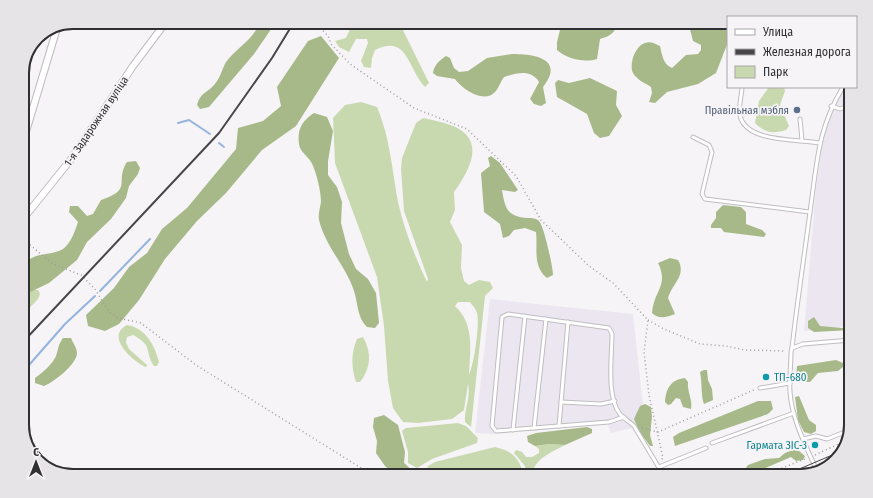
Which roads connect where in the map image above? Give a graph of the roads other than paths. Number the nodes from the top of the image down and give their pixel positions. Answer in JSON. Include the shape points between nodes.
{"nodes":[{"id":1,"x":161,"y":29,"type":"edge"},
{"id":2,"x":56,"y":32,"type":"edge"},
{"id":3,"x":742,"y":88,"type":"edge"},
{"id":4,"x":842,"y":88,"type":"edge"},
{"id":5,"x":831,"y":106,"type":"junction"},
{"id":6,"x":844,"y":108,"type":"edge"},
{"id":7,"x":800,"y":120,"type":"dead end"},
{"id":8,"x":29,"y":122,"type":"edge"},
{"id":9,"x":693,"y":137,"type":"dead end"},
{"id":10,"x":802,"y":140,"type":"junction"},
{"id":11,"x":819,"y":143,"type":"junction"},
{"id":12,"x":29,"y":212,"type":"edge"},
{"id":13,"x":810,"y":212,"type":"junction"},
{"id":14,"x":525,"y":316,"type":"junction"},
{"id":15,"x":546,"y":319,"type":"junction"},
{"id":16,"x":568,"y":322,"type":"junction"},
{"id":17,"x":844,"y":341,"type":"edge"},
{"id":18,"x":792,"y":350,"type":"junction"},
{"id":19,"x":790,"y":383,"type":"junction"},
{"id":20,"x":760,"y":388,"type":"road end"},
{"id":21,"x":615,"y":401,"type":"junction"},
{"id":22,"x":561,"y":402,"type":"junction"},
{"id":23,"x":794,"y":413,"type":"junction"},
{"id":24,"x":624,"y":417,"type":"junction"},
{"id":25,"x":559,"y":426,"type":"junction"},
{"id":26,"x":534,"y":428,"type":"junction"},
{"id":27,"x":513,"y":430,"type":"junction"},
{"id":28,"x":844,"y":432,"type":"edge"},
{"id":29,"x":803,"y":439,"type":"junction"},
{"id":30,"x":712,"y":443,"type":"dead end"},
{"id":31,"x":706,"y":448,"type":"dead end"},
{"id":32,"x":659,"y":466,"type":"junction"},
{"id":33,"x":816,"y":466,"type":"edge"},
{"id":34,"x":660,"y":469,"type":"edge"}],
"edges":[{"from":1,"to":12,"type":"street","name":"1-я Задарожная вуліца","via":[[132,66],[72,158]]},
{"from":2,"to":8,"type":"street"},
{"from":3,"to":10,"type":"lane","via":[[739,114],[744,124],[757,134]]},
{"from":4,"to":5,"type":"lane"},
{"from":5,"to":6,"type":"lane"},
{"from":5,"to":11,"type":"lane"},
{"from":7,"to":10,"type":"lane"},
{"from":9,"to":13,"type":"lane","via":[[709,145],[712,152],[702,194],[705,199]]},
{"from":10,"to":11,"type":"lane"},
{"from":11,"to":13,"type":"lane"},
{"from":13,"to":18,"type":"lane"},
{"from":14,"to":15,"type":"lane"},
{"from":14,"to":27,"type":"lane"},
{"from":14,"to":27,"type":"lane","via":[[508,314],[502,317],[492,426],[496,431]]},
{"from":15,"to":16,"type":"lane"},
{"from":15,"to":26,"type":"lane"},
{"from":16,"to":21,"type":"lane","via":[[609,328],[612,334],[612,392]]},
{"from":16,"to":22,"type":"lane"},
{"from":17,"to":18,"type":"lane","via":[[803,344]]},
{"from":18,"to":19,"type":"lane"},
{"from":19,"to":20,"type":"lane"},
{"from":19,"to":23,"type":"lane"},
{"from":21,"to":22,"type":"lane","via":[[602,404]]},
{"from":21,"to":24,"type":"lane","via":[[620,414]]},
{"from":22,"to":25,"type":"lane"},
{"from":23,"to":29,"type":"lane"},
{"from":23,"to":30,"type":"lane"},
{"from":24,"to":25,"type":"lane","via":[[609,422]]},
{"from":24,"to":32,"type":"lane","via":[[634,426]]},
{"from":25,"to":26,"type":"lane"},
{"from":26,"to":27,"type":"lane"},
{"from":28,"to":29,"type":"lane","via":[[827,439],[816,436]]},
{"from":29,"to":33,"type":"lane"},
{"from":31,"to":32,"type":"lane"},
{"from":32,"to":34,"type":"lane"}]}
